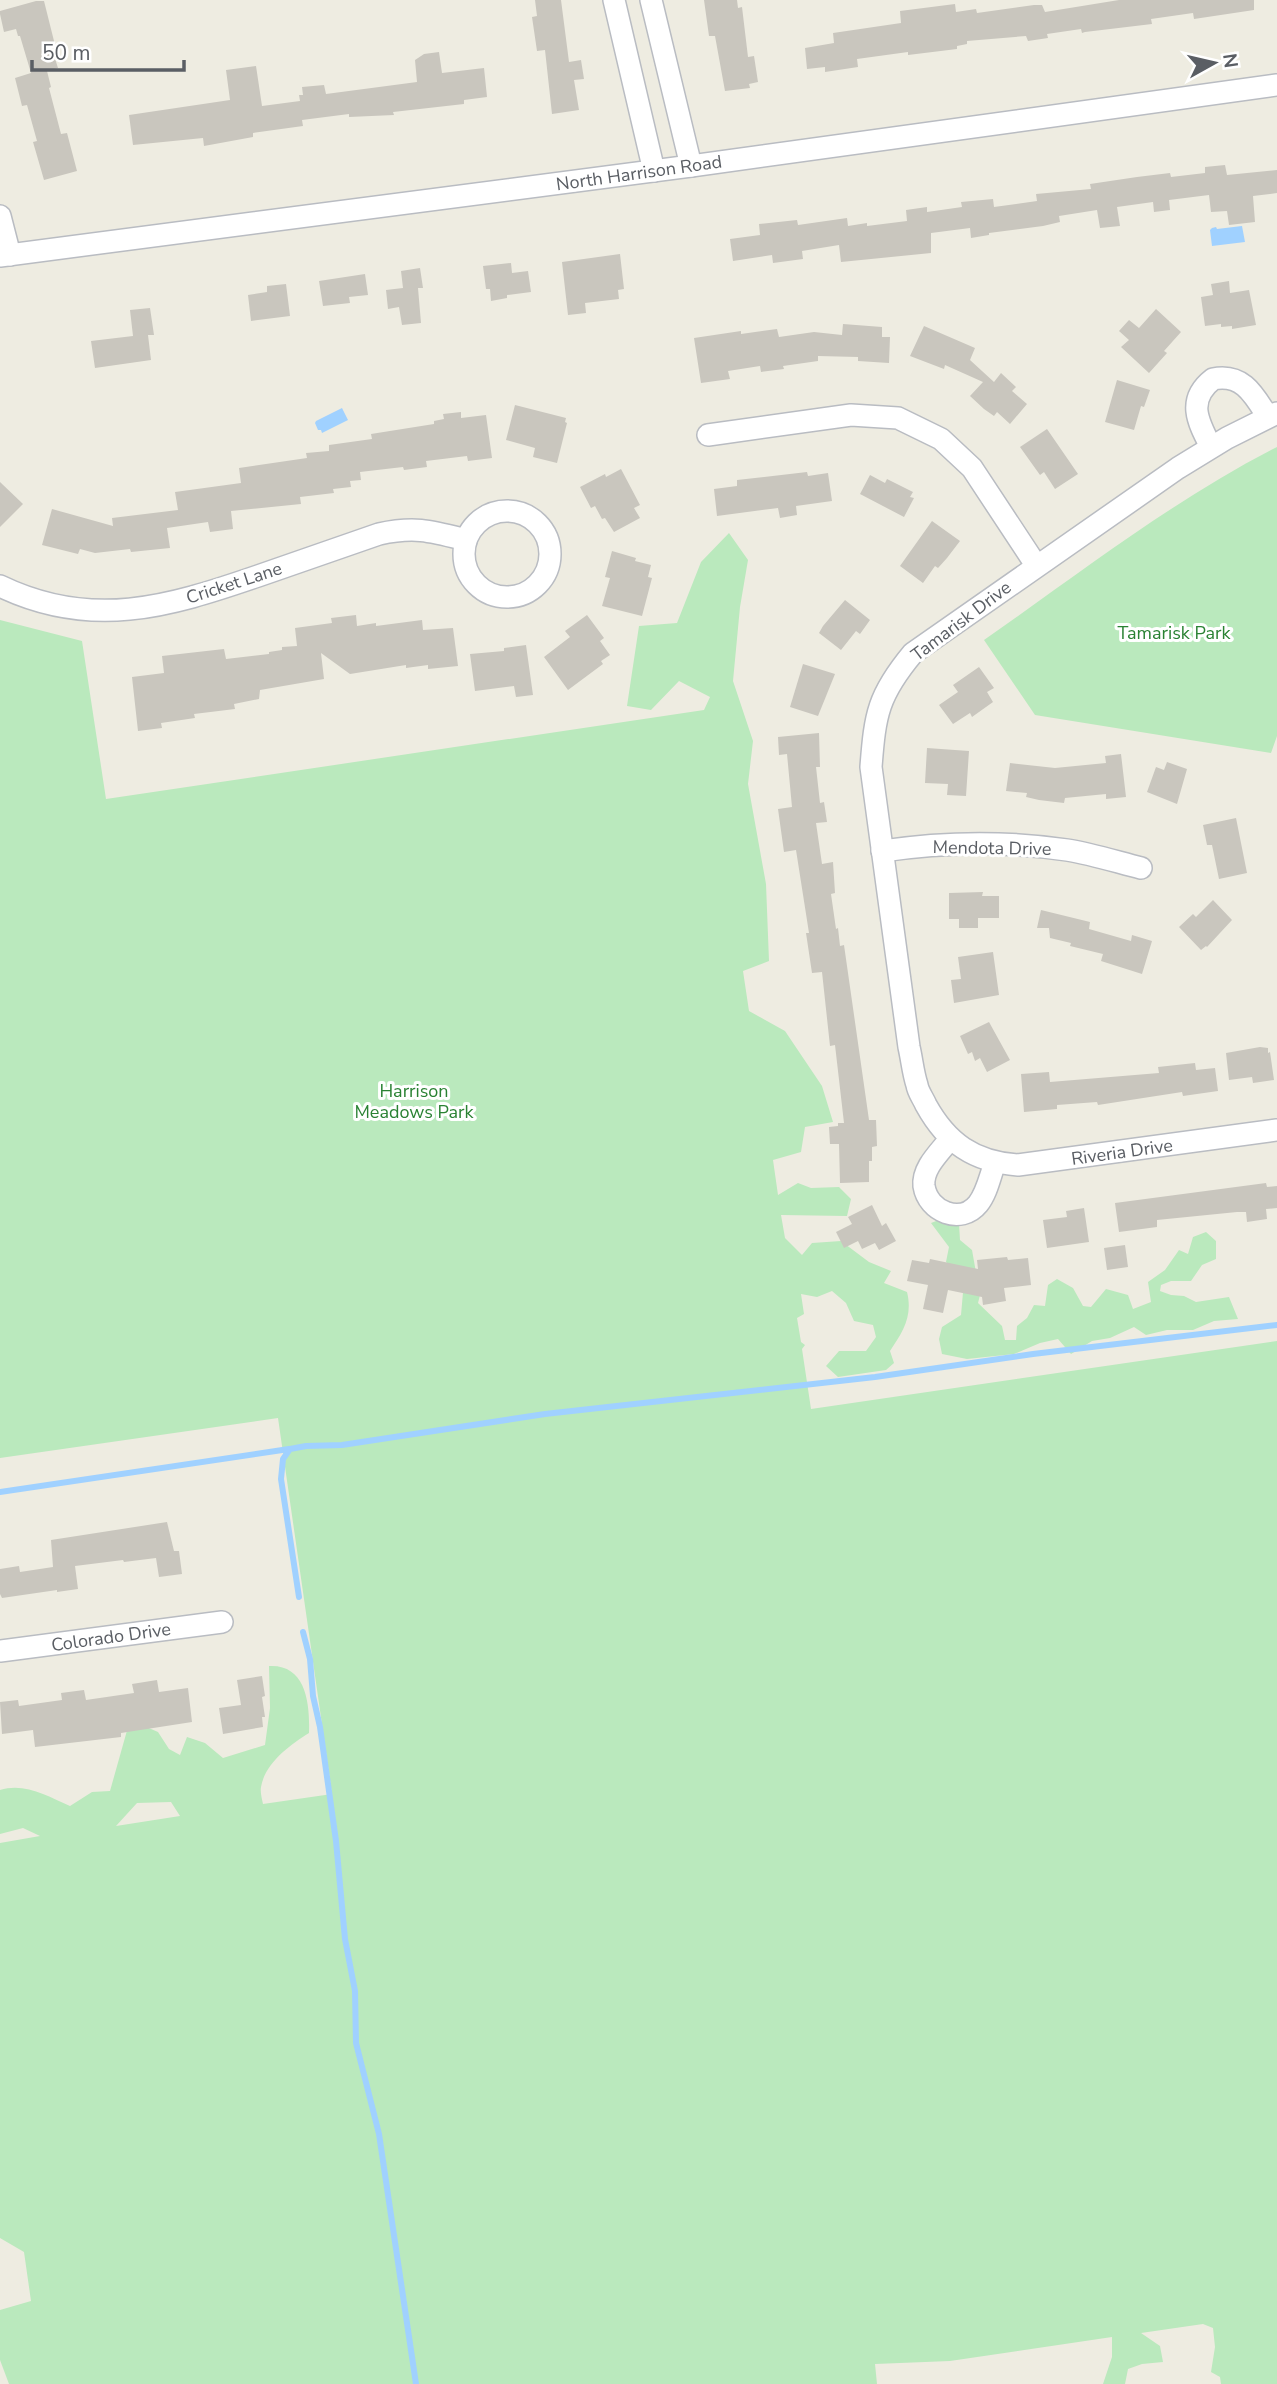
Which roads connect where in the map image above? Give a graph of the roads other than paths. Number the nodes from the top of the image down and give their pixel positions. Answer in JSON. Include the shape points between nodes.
{"nodes":[{"id":1,"x":614,"y":0,"type":"edge"},
{"id":2,"x":651,"y":0,"type":"edge"},
{"id":3,"x":1277,"y":85,"type":"edge"},
{"id":4,"x":691,"y":166,"type":"junction"},
{"id":5,"x":654,"y":171,"type":"junction"},
{"id":6,"x":0,"y":216,"type":"edge"},
{"id":7,"x":5,"y":256,"type":"edge"},
{"id":8,"x":1273,"y":415,"type":"edge"},
{"id":9,"x":708,"y":435,"type":"dead end"},
{"id":10,"x":1211,"y":447,"type":"junction"},
{"id":11,"x":466,"y":540,"type":"junction"},
{"id":12,"x":1037,"y":565,"type":"junction"},
{"id":13,"x":0,"y":586,"type":"edge"},
{"id":14,"x":882,"y":851,"type":"junction"},
{"id":15,"x":1142,"y":868,"type":"dead end"},
{"id":16,"x":1277,"y":1130,"type":"edge"},
{"id":17,"x":950,"y":1139,"type":"junction"},
{"id":18,"x":968,"y":1151,"type":"joint"},
{"id":19,"x":995,"y":1163,"type":"junction"},
{"id":20,"x":222,"y":1622,"type":"dead end"},
{"id":21,"x":0,"y":1651,"type":"edge"}],
"edges":[{"from":1,"to":5,"type":"street"},
{"from":2,"to":4,"type":"street"},
{"from":3,"to":4,"type":"street","name":"North Harrison Road"},
{"from":4,"to":5,"type":"street","name":"North Harrison Road"},
{"from":5,"to":7,"type":"street","name":"North Harrison Road"},
{"from":6,"to":7,"type":"street"},
{"from":8,"to":10,"type":"street","name":"Tamarisk Drive"},
{"from":8,"to":10,"type":"street","via":[[1242,383],[1213,379],[1199,394],[1196,405]]},
{"from":9,"to":12,"type":"street","via":[[851,415],[898,418],[941,439],[972,468]]},
{"from":10,"to":12,"type":"street","name":"Tamarisk Drive"},
{"from":11,"to":11,"type":"street","via":[[465,561],[473,580],[496,596],[524,593],[545,574],[549,547],[545,533],[530,518],[510,510],[496,512],[472,527]]},
{"from":11,"to":13,"type":"street","name":"Cricket Lane","via":[[401,529],[204,595],[103,612],[56,607]]},
{"from":12,"to":14,"type":"street","name":"Tamarisk Drive","via":[[913,653],[883,696],[874,724],[871,767]]},
{"from":14,"to":15,"type":"street","name":"Mendota Drive","via":[[976,844],[1031,846]]},
{"from":14,"to":17,"type":"street","name":"Tamarisk Drive","via":[[917,1088]]},
{"from":16,"to":19,"type":"street","name":"Riveria Drive","via":[[1043,1163]]},
{"from":17,"to":18,"type":"street","name":"Tamarisk Drive"},
{"from":17,"to":19,"type":"street","via":[[930,1164],[924,1186],[929,1199],[944,1213],[967,1213],[977,1205]]},
{"from":18,"to":19,"type":"street","name":"Riveria Drive"},
{"from":20,"to":21,"type":"street","name":"Colorado Drive"}]}
